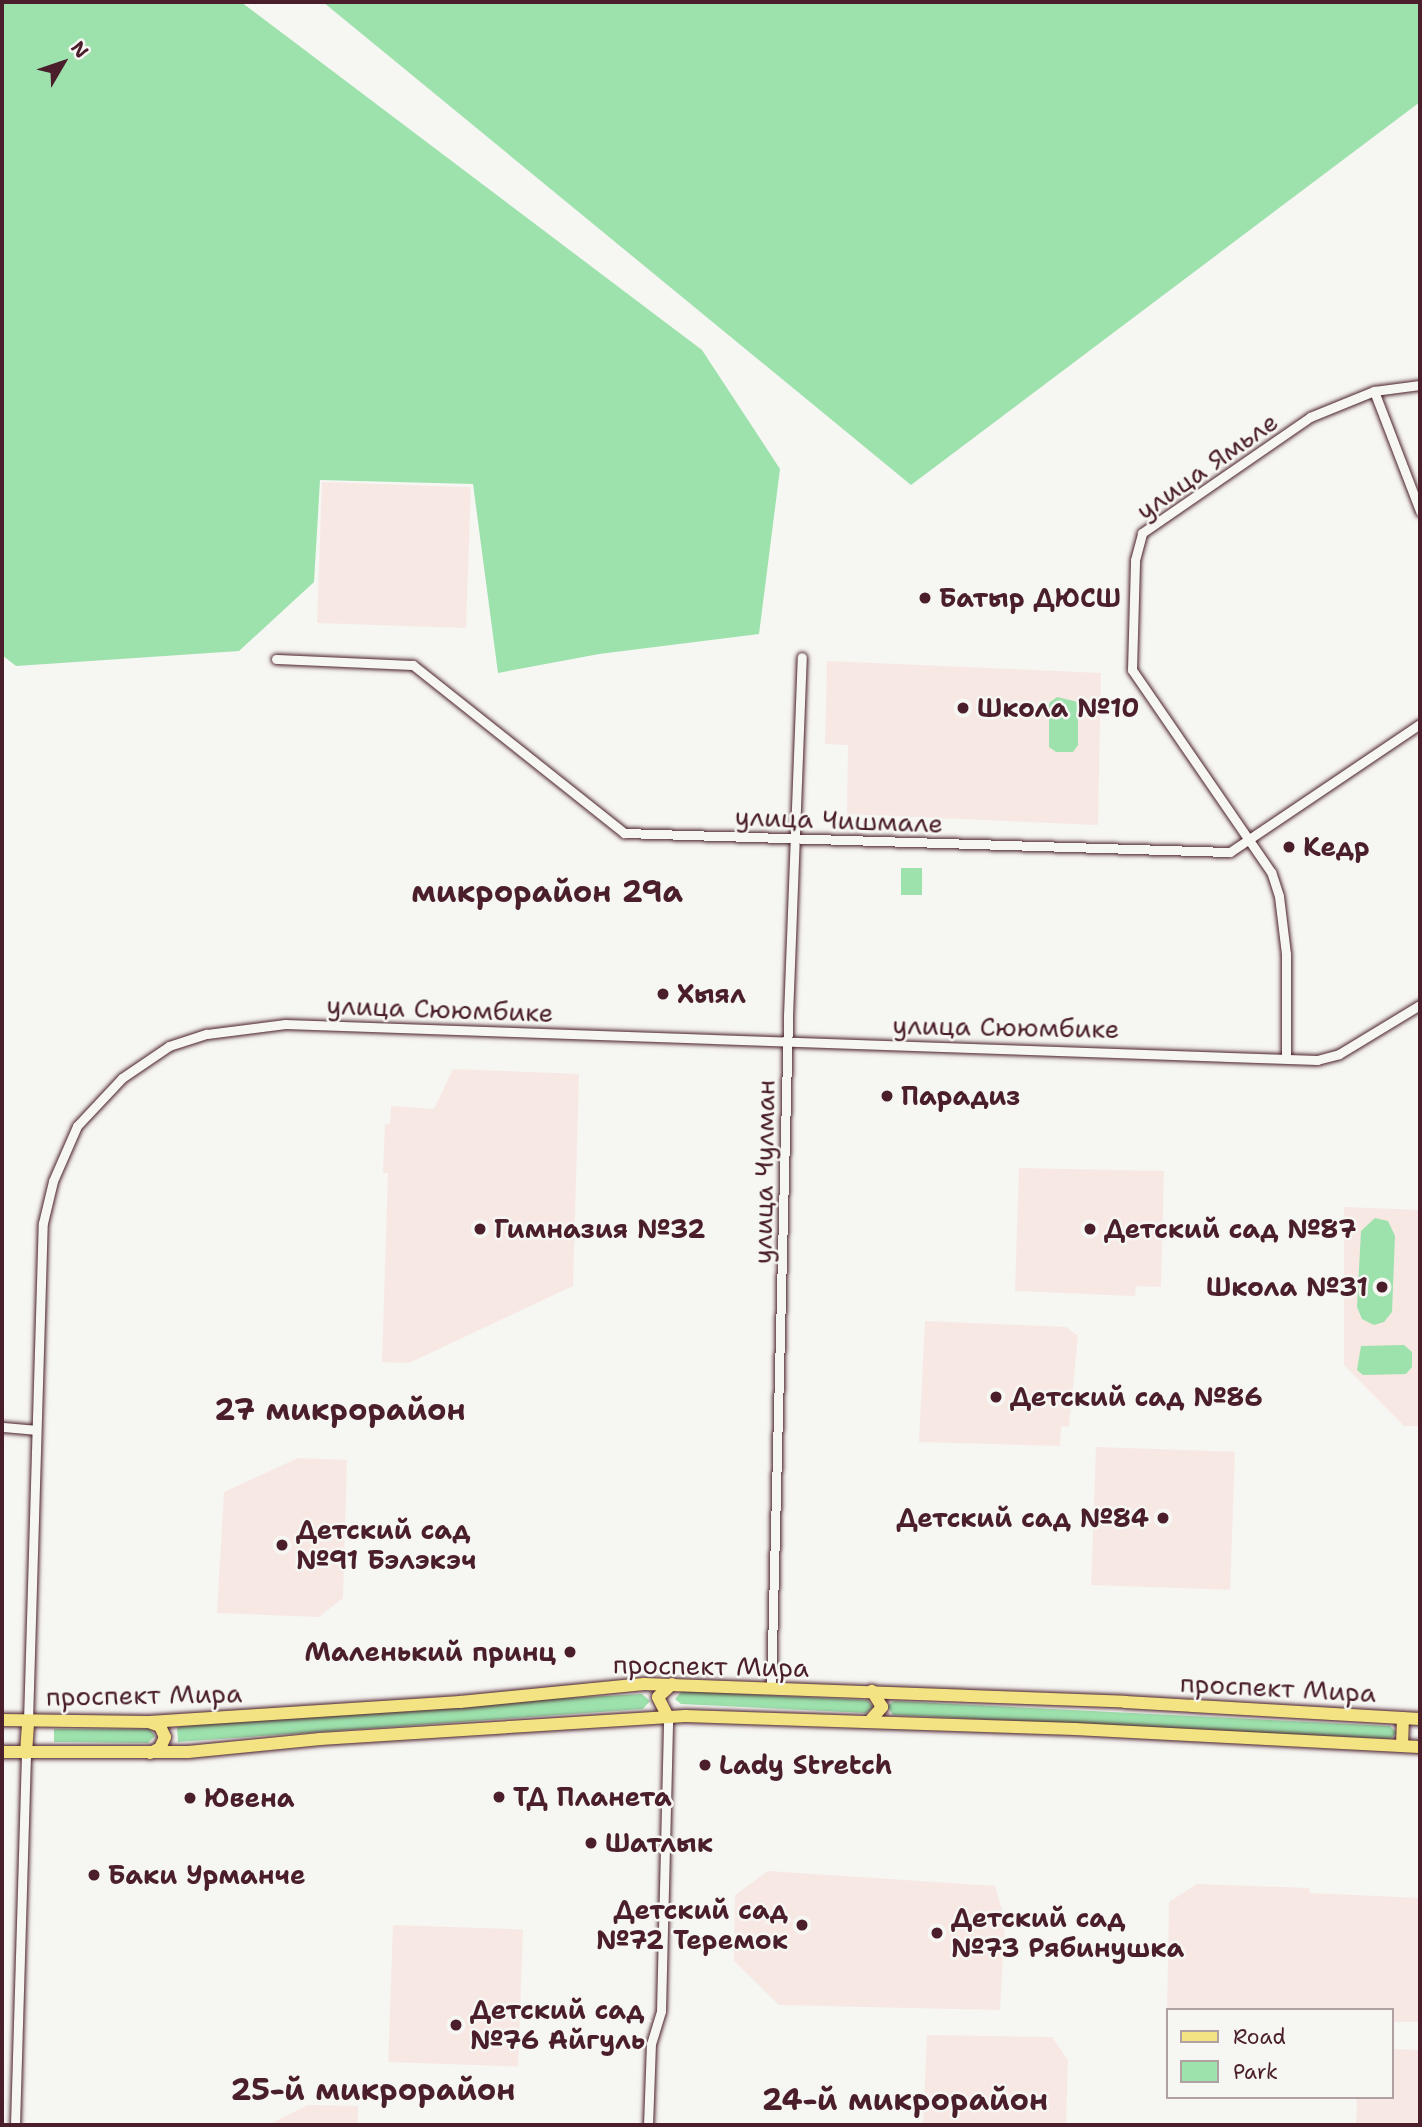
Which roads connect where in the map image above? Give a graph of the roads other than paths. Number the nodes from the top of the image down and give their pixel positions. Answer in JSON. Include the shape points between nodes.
{"nodes":[{"id":1,"x":1420,"y":385,"type":"edge"},
{"id":2,"x":1374,"y":391,"type":"junction"},
{"id":3,"x":1420,"y":511,"type":"edge"},
{"id":4,"x":803,"y":657,"type":"dead end"},
{"id":5,"x":276,"y":659,"type":"dead end"},
{"id":6,"x":1420,"y":724,"type":"edge"},
{"id":7,"x":794,"y":841,"type":"junction"},
{"id":8,"x":1250,"y":842,"type":"junction"},
{"id":9,"x":1420,"y":1005,"type":"edge"},
{"id":10,"x":788,"y":1044,"type":"junction"},
{"id":11,"x":1286,"y":1058,"type":"junction"},
{"id":12,"x":2,"y":1427,"type":"edge"},
{"id":13,"x":36,"y":1430,"type":"junction"},
{"id":14,"x":672,"y":1684,"type":"junction"},
{"id":15,"x":771,"y":1689,"type":"junction"},
{"id":16,"x":872,"y":1691,"type":"junction"},
{"id":17,"x":668,"y":1717,"type":"junction"},
{"id":18,"x":1404,"y":1718,"type":"junction"},
{"id":19,"x":1420,"y":1719,"type":"edge"},
{"id":20,"x":2,"y":1720,"type":"edge"},
{"id":21,"x":28,"y":1721,"type":"junction"},
{"id":22,"x":149,"y":1722,"type":"junction"},
{"id":23,"x":869,"y":1722,"type":"junction"},
{"id":24,"x":1402,"y":1746,"type":"junction"},
{"id":25,"x":1420,"y":1747,"type":"edge"},
{"id":26,"x":2,"y":1752,"type":"edge"},
{"id":27,"x":26,"y":1753,"type":"junction"},
{"id":28,"x":150,"y":1753,"type":"junction"},
{"id":29,"x":15,"y":2125,"type":"edge"},
{"id":30,"x":648,"y":2125,"type":"edge"}],
"edges":[{"from":1,"to":2,"type":"street","name":"улица Ямьле"},
{"from":2,"to":3,"type":"street"},
{"from":2,"to":8,"type":"street","name":"улица Ямьле","via":[[1310,417],[1142,533],[1135,560],[1132,670]]},
{"from":4,"to":7,"type":"street","name":"улица Чулман"},
{"from":5,"to":7,"type":"street","name":"улица Чишмале","via":[[413,665],[624,834]]},
{"from":6,"to":8,"type":"street","name":"улица Чишмале"},
{"from":7,"to":8,"type":"street","name":"улица Чишмале","via":[[1208,854],[1230,852]]},
{"from":7,"to":10,"type":"street","name":"улица Чулман"},
{"from":8,"to":11,"type":"street","via":[[1271,872],[1284,920]]},
{"from":9,"to":11,"type":"street","name":"улица Сююмбике","via":[[1339,1054]]},
{"from":10,"to":11,"type":"street","name":"улица Сююмбике"},
{"from":10,"to":13,"type":"street","name":"улица Сююмбике","via":[[285,1024],[206,1034],[169,1046],[122,1077],[87,1114],[53,1181],[43,1223]]},
{"from":10,"to":15,"type":"street","name":"улица Чулман"},
{"from":12,"to":13,"type":"street"},
{"from":13,"to":21,"type":"street","name":"улица Сююмбике"},
{"from":14,"to":15,"type":"main road","name":"проспект Мира"},
{"from":14,"to":17,"type":"main road","via":[[658,1697]]},
{"from":14,"to":22,"type":"main road","name":"проспект Мира"},
{"from":15,"to":16,"type":"main road","name":"проспект Мира"},
{"from":16,"to":18,"type":"main road","name":"проспект Мира"},
{"from":16,"to":23,"type":"main road","via":[[882,1707]]},
{"from":17,"to":23,"type":"main road","name":"проспект Мира"},
{"from":17,"to":28,"type":"main road","name":"проспект Мира"},
{"from":17,"to":30,"type":"street","via":[[662,2011],[651,2044]]},
{"from":18,"to":19,"type":"main road","name":"проспект Мира"},
{"from":18,"to":24,"type":"main road"},
{"from":20,"to":21,"type":"main road","name":"проспект Мира"},
{"from":21,"to":22,"type":"main road","name":"проспект Мира"},
{"from":21,"to":27,"type":"main road"},
{"from":22,"to":28,"type":"main road","via":[[160,1726],[164,1737],[160,1748]]},
{"from":23,"to":24,"type":"main road","name":"проспект Мира"},
{"from":24,"to":25,"type":"main road","name":"проспект Мира"},
{"from":26,"to":27,"type":"main road","name":"проспект Мира"},
{"from":27,"to":28,"type":"main road","name":"проспект Мира"},
{"from":27,"to":29,"type":"street"}]}
